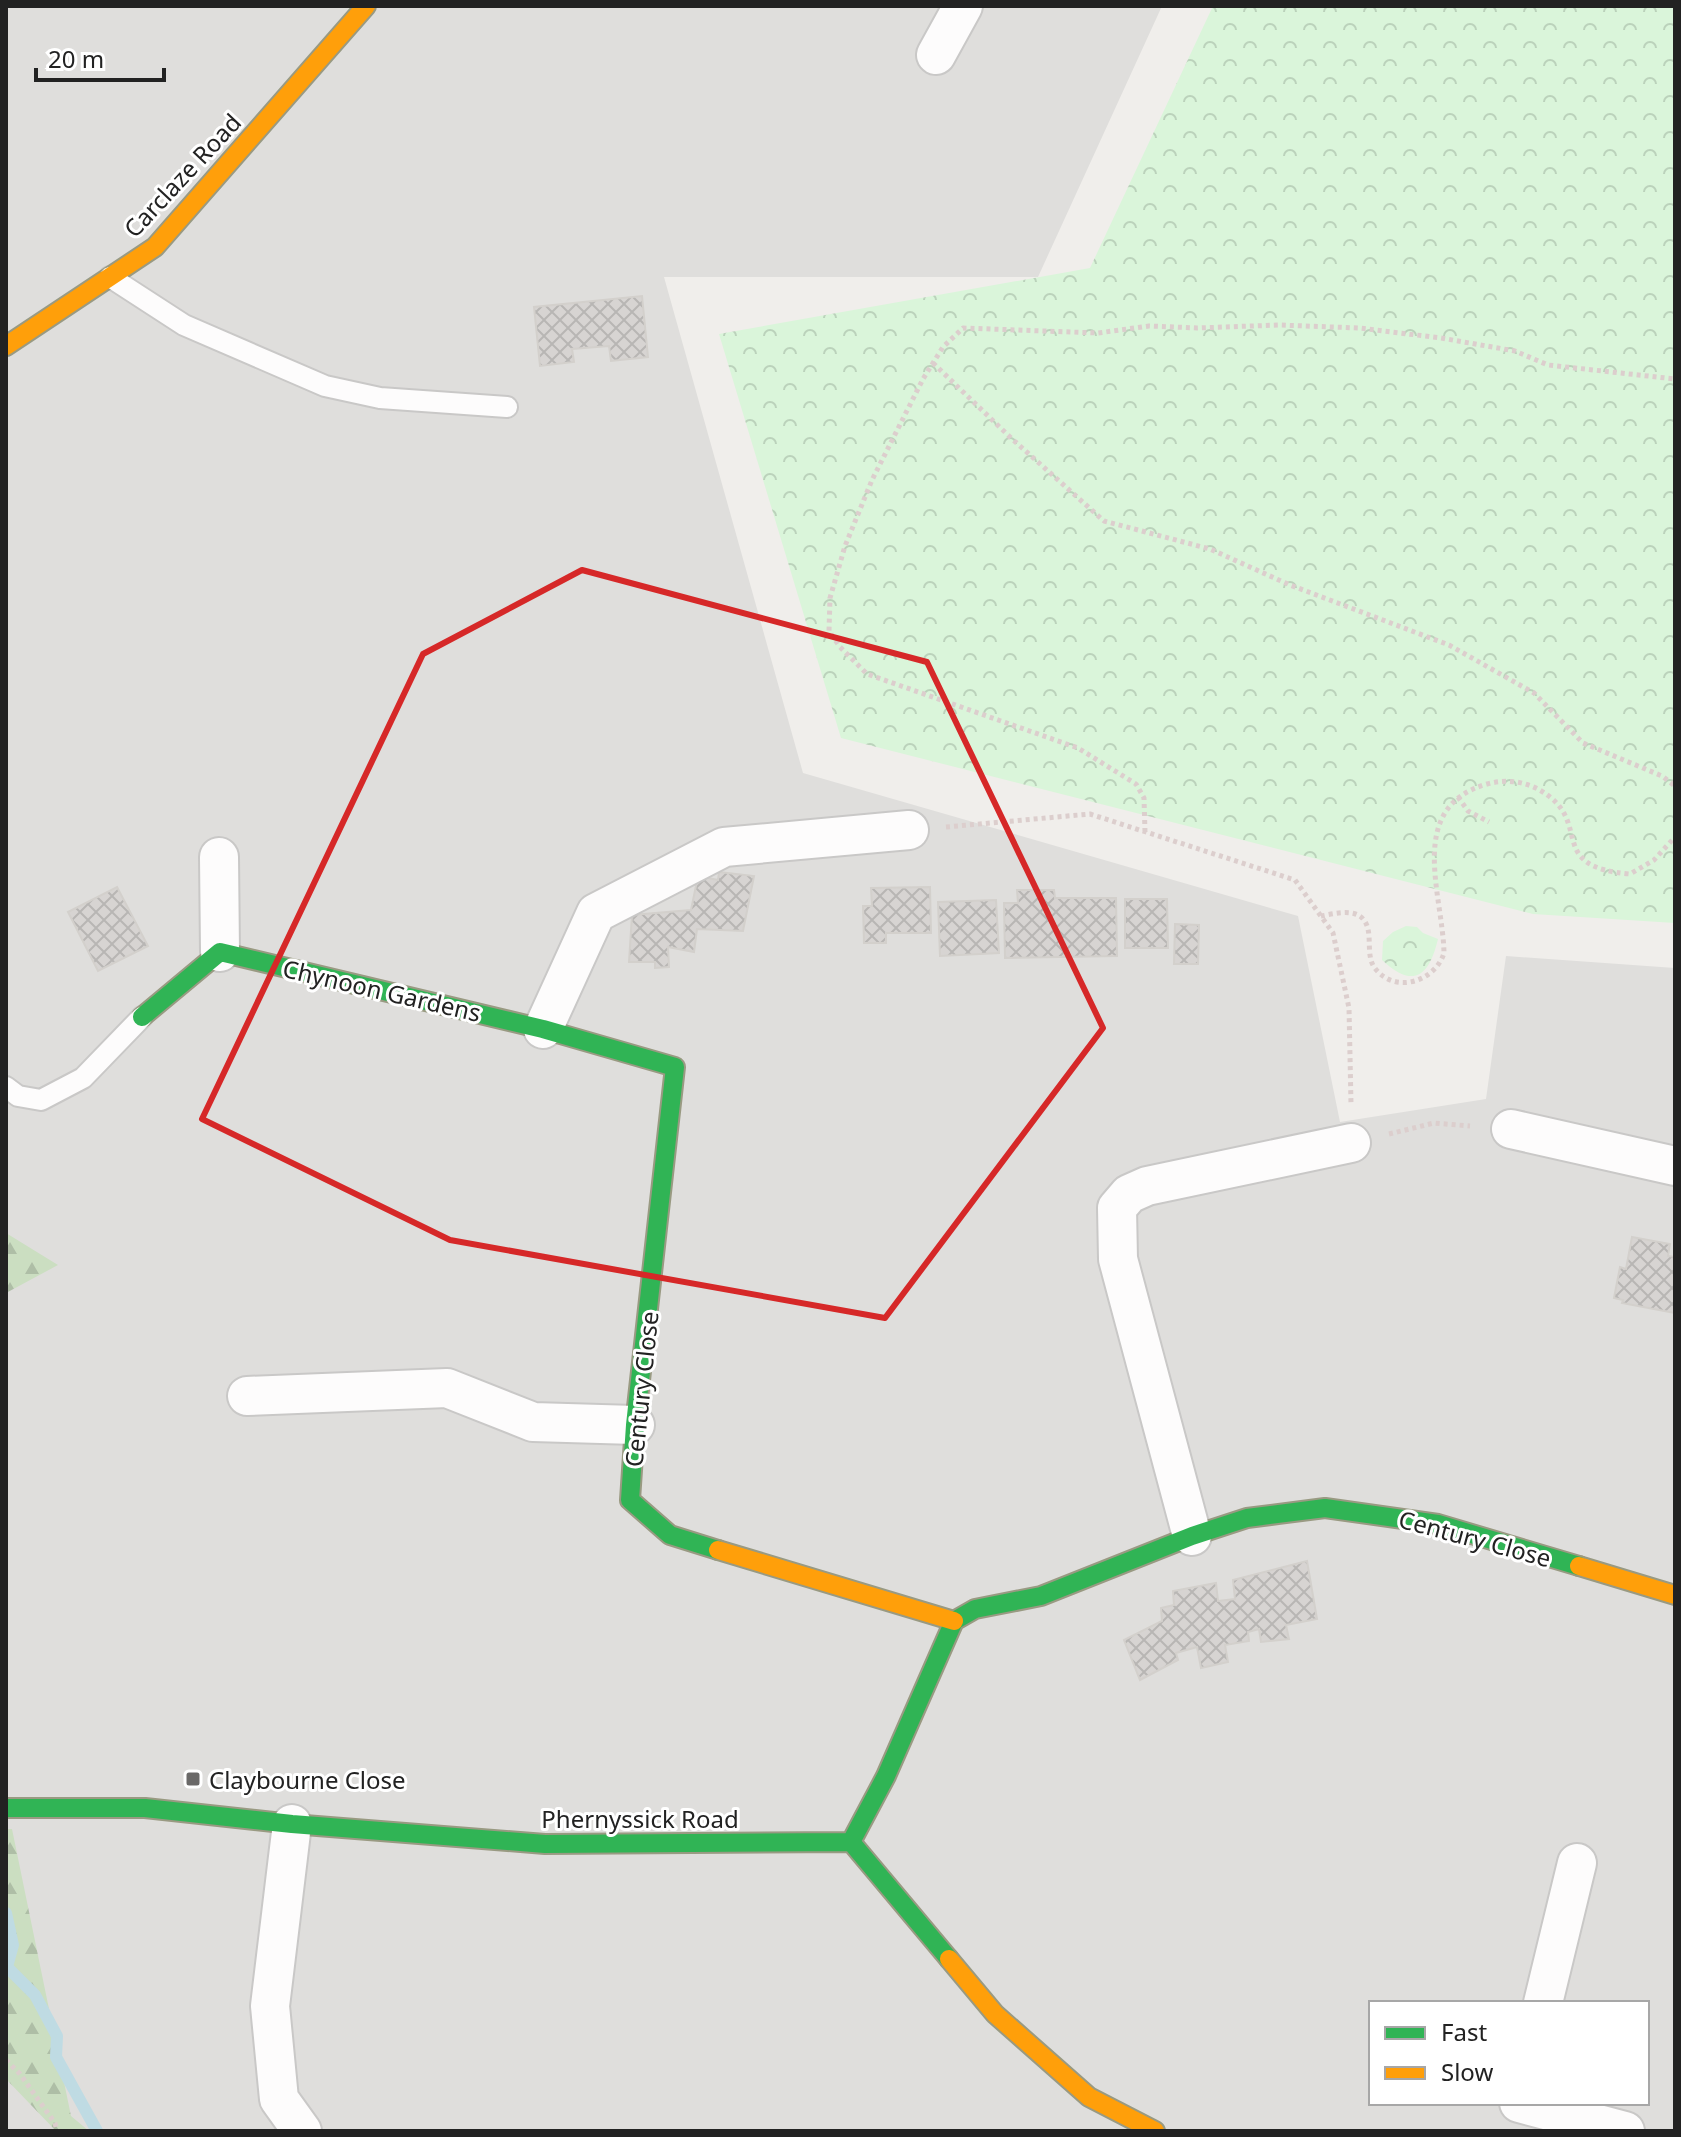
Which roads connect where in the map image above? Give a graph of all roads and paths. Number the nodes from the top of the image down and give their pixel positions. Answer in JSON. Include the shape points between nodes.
{"nodes":[{"id":1,"x":366,"y":6,"type":"edge"},
{"id":2,"x":963,"y":6,"type":"edge"},
{"id":3,"x":936,"y":55,"type":"dead end"},
{"id":4,"x":110,"y":277,"type":"junction"},
{"id":5,"x":6,"y":346,"type":"edge"},
{"id":6,"x":933,"y":363,"type":"junction"},
{"id":7,"x":1675,"y":379,"type":"edge"},
{"id":8,"x":507,"y":407,"type":"dead end"},
{"id":9,"x":1675,"y":786,"type":"edge"},
{"id":10,"x":1458,"y":797,"type":"junction"},
{"id":11,"x":1489,"y":822,"type":"dead end"},
{"id":12,"x":909,"y":830,"type":"joint"},
{"id":13,"x":1145,"y":832,"type":"junction"},
{"id":14,"x":1675,"y":837,"type":"edge"},
{"id":15,"x":219,"y":857,"type":"dead end"},
{"id":16,"x":1321,"y":916,"type":"junction"},
{"id":17,"x":220,"y":952,"type":"junction"},
{"id":18,"x":142,"y":1017,"type":"joint"},
{"id":19,"x":543,"y":1029,"type":"junction"},
{"id":20,"x":6,"y":1087,"type":"edge"},
{"id":21,"x":1511,"y":1129,"type":"joint"},
{"id":22,"x":1351,"y":1143,"type":"junction"},
{"id":23,"x":1675,"y":1166,"type":"edge"},
{"id":24,"x":247,"y":1396,"type":"dead end"},
{"id":25,"x":635,"y":1425,"type":"junction"},
{"id":26,"x":1192,"y":1536,"type":"junction"},
{"id":27,"x":1675,"y":1595,"type":"edge"},
{"id":28,"x":954,"y":1621,"type":"junction"},
{"id":29,"x":6,"y":1808,"type":"edge"},
{"id":30,"x":292,"y":1824,"type":"junction"},
{"id":31,"x":851,"y":1842,"type":"junction"},
{"id":32,"x":1577,"y":1863,"type":"dead end"},
{"id":33,"x":1543,"y":2001,"type":"edge"},
{"id":34,"x":6,"y":2060,"type":"edge"},
{"id":35,"x":1518,"y":2105,"type":"edge"},
{"id":36,"x":1527,"y":2105,"type":"edge"},
{"id":37,"x":57,"y":2131,"type":"edge"},
{"id":38,"x":302,"y":2131,"type":"edge"},
{"id":39,"x":1155,"y":2131,"type":"edge"},
{"id":40,"x":1512,"y":2131,"type":"edge"},
{"id":41,"x":1625,"y":2131,"type":"edge"}],
"edges":[{"from":1,"to":4,"type":"street","name":"Carclaze Road","via":[[155,247]]},
{"from":2,"to":3,"type":"street"},
{"from":4,"to":5,"type":"street","name":"Carclaze Road"},
{"from":4,"to":8,"type":"lane","via":[[184,325],[325,386],[380,398]]},
{"from":6,"to":7,"type":"path","via":[[963,328],[1098,333],[1149,326],[1279,325],[1441,338],[1515,351],[1548,365]]},
{"from":6,"to":9,"type":"path","via":[[1104,521],[1210,549],[1449,645],[1534,693],[1583,743]]},
{"from":6,"to":13,"type":"path","via":[[897,427],[845,546],[830,598],[829,631],[867,674],[1078,748],[1136,784],[1144,798]]},
{"from":10,"to":11,"type":"path","via":[[1468,811]]},
{"from":10,"to":14,"type":"path","via":[[1501,780],[1537,789],[1560,809],[1578,856],[1613,872],[1630,874],[1644,867]]},
{"from":10,"to":16,"type":"path","via":[[1432,848],[1444,953],[1431,974],[1394,982],[1375,968],[1364,919],[1355,913]]},
{"from":12,"to":13,"type":"path","via":[[1090,814]]},
{"from":12,"to":19,"type":"street","via":[[724,847],[596,913]]},
{"from":13,"to":16,"type":"path","via":[[1295,880]]},
{"from":15,"to":17,"type":"street"},
{"from":16,"to":22,"type":"path","via":[[1333,933],[1349,1008]]},
{"from":17,"to":18,"type":"street"},
{"from":17,"to":19,"type":"street","name":"Chynoon Gardens"},
{"from":18,"to":20,"type":"lane","via":[[83,1078],[41,1100],[18,1096]]},
{"from":19,"to":25,"type":"street","name":"Century Close","via":[[675,1067]]},
{"from":21,"to":22,"type":"path","via":[[1434,1123]]},
{"from":21,"to":23,"type":"street"},
{"from":22,"to":26,"type":"street","via":[[1147,1186],[1129,1194],[1117,1208],[1118,1259]]},
{"from":24,"to":25,"type":"street","via":[[447,1388],[533,1422]]},
{"from":25,"to":28,"type":"street","name":"Century Close","via":[[630,1500],[670,1535]]},
{"from":26,"to":27,"type":"street","name":"Century Close","via":[[1247,1518],[1325,1508],[1382,1514],[1438,1524]]},
{"from":26,"to":28,"type":"street","name":"Century Close","via":[[1041,1596],[975,1609]]},
{"from":28,"to":31,"type":"street"},
{"from":29,"to":30,"type":"street","name":"Phernyssick Road","via":[[145,1808]]},
{"from":30,"to":31,"type":"street","name":"Phernyssick Road","via":[[545,1844]]},
{"from":30,"to":38,"type":"street","via":[[270,2006],[279,2099]]},
{"from":31,"to":39,"type":"street","via":[[995,2014],[1089,2097]]},
{"from":32,"to":33,"type":"street"},
{"from":34,"to":37,"type":"path"},
{"from":35,"to":40,"type":"street"},
{"from":36,"to":41,"type":"street"}]}
